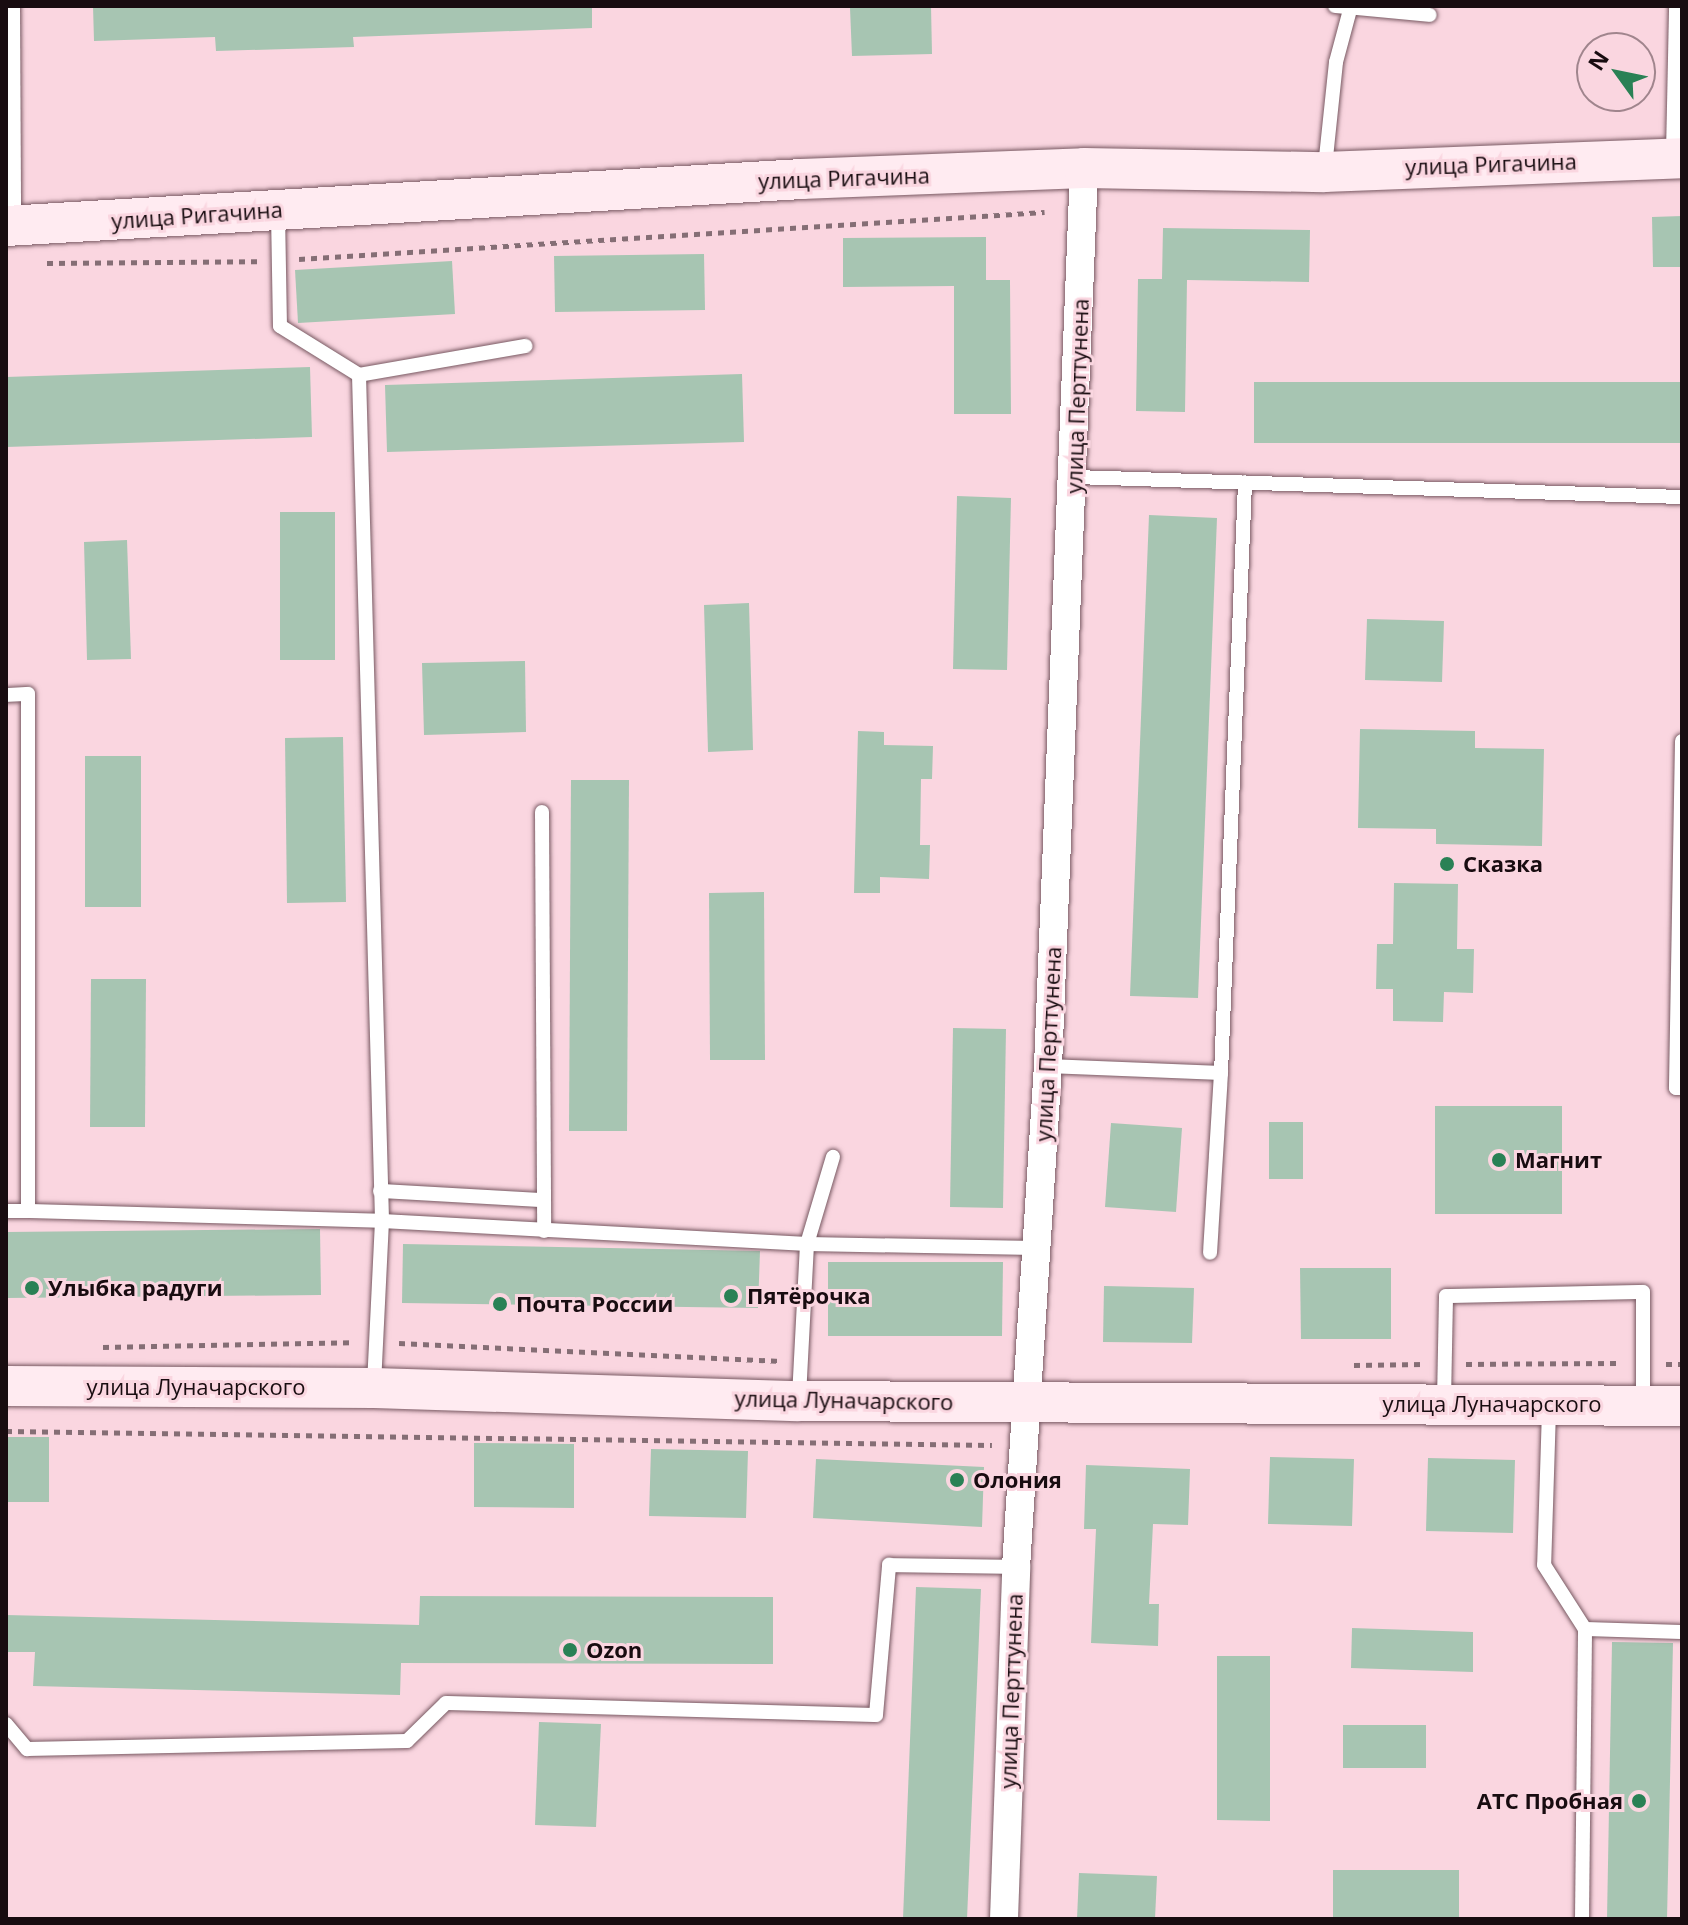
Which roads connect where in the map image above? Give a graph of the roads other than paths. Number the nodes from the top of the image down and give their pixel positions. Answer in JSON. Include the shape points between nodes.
{"nodes":[{"id":1,"x":13,"y":6,"type":"edge"},
{"id":2,"x":1346,"y":6,"type":"edge"},
{"id":3,"x":1676,"y":6,"type":"edge"},
{"id":4,"x":1430,"y":15,"type":"dead end"},
{"id":5,"x":1678,"y":158,"type":"edge"},
{"id":6,"x":1084,"y":168,"type":"junction"},
{"id":7,"x":1324,"y":172,"type":"junction"},
{"id":8,"x":277,"y":210,"type":"junction"},
{"id":9,"x":10,"y":226,"type":"edge"},
{"id":10,"x":526,"y":346,"type":"dead end"},
{"id":11,"x":359,"y":375,"type":"junction"},
{"id":12,"x":1075,"y":477,"type":"junction"},
{"id":13,"x":1245,"y":482,"type":"junction"},
{"id":14,"x":1682,"y":497,"type":"edge"},
{"id":15,"x":6,"y":695,"type":"edge"},
{"id":16,"x":1682,"y":741,"type":"edge"},
{"id":17,"x":542,"y":812,"type":"dead end"},
{"id":18,"x":1048,"y":1066,"type":"junction"},
{"id":19,"x":1221,"y":1073,"type":"junction"},
{"id":20,"x":1682,"y":1088,"type":"edge"},
{"id":21,"x":833,"y":1157,"type":"dead end"},
{"id":22,"x":380,"y":1191,"type":"junction"},
{"id":23,"x":542,"y":1200,"type":"junction"},
{"id":24,"x":6,"y":1211,"type":"edge"},
{"id":25,"x":28,"y":1211,"type":"junction"},
{"id":26,"x":382,"y":1221,"type":"junction"},
{"id":27,"x":544,"y":1231,"type":"junction"},
{"id":28,"x":807,"y":1244,"type":"junction"},
{"id":29,"x":1035,"y":1248,"type":"junction"},
{"id":30,"x":1210,"y":1253,"type":"dead end"},
{"id":31,"x":6,"y":1386,"type":"edge"},
{"id":32,"x":374,"y":1388,"type":"junction"},
{"id":33,"x":798,"y":1401,"type":"junction"},
{"id":34,"x":1027,"y":1401,"type":"junction"},
{"id":35,"x":1444,"y":1404,"type":"junction"},
{"id":36,"x":1549,"y":1404,"type":"junction"},
{"id":37,"x":1643,"y":1405,"type":"junction"},
{"id":38,"x":1682,"y":1406,"type":"edge"},
{"id":39,"x":1016,"y":1567,"type":"junction"},
{"id":40,"x":1585,"y":1629,"type":"junction"},
{"id":41,"x":1682,"y":1632,"type":"edge"},
{"id":42,"x":6,"y":1724,"type":"edge"},
{"id":43,"x":1004,"y":1919,"type":"edge"},
{"id":44,"x":1582,"y":1919,"type":"edge"}],
"edges":[{"from":1,"to":9,"type":"lane"},
{"from":2,"to":4,"type":"lane"},
{"from":2,"to":7,"type":"lane"},
{"from":3,"to":5,"type":"lane"},
{"from":5,"to":7,"type":"street","name":"улица Ригачина"},
{"from":6,"to":7,"type":"street","name":"улица Ригачина"},
{"from":6,"to":8,"type":"street","name":"улица Ригачина"},
{"from":6,"to":12,"type":"street","name":"улица Перттунена"},
{"from":8,"to":9,"type":"street","name":"улица Ригачина"},
{"from":8,"to":11,"type":"lane","via":[[280,326]]},
{"from":10,"to":11,"type":"lane"},
{"from":11,"to":22,"type":"lane"},
{"from":12,"to":13,"type":"lane"},
{"from":12,"to":18,"type":"street","name":"улица Перттунена"},
{"from":13,"to":14,"type":"lane"},
{"from":13,"to":19,"type":"lane"},
{"from":15,"to":25,"type":"lane","via":[[28,694]]},
{"from":16,"to":20,"type":"lane","via":[[1676,1088]]},
{"from":17,"to":23,"type":"lane"},
{"from":18,"to":19,"type":"lane"},
{"from":18,"to":29,"type":"street","name":"улица Перттунена"},
{"from":19,"to":30,"type":"lane"},
{"from":21,"to":28,"type":"lane"},
{"from":22,"to":23,"type":"lane"},
{"from":22,"to":26,"type":"lane"},
{"from":23,"to":27,"type":"lane"},
{"from":24,"to":25,"type":"lane"},
{"from":25,"to":26,"type":"lane"},
{"from":26,"to":27,"type":"lane"},
{"from":26,"to":32,"type":"lane"},
{"from":27,"to":28,"type":"lane"},
{"from":28,"to":29,"type":"lane"},
{"from":28,"to":33,"type":"lane"},
{"from":29,"to":34,"type":"street","name":"улица Перттунена"},
{"from":31,"to":32,"type":"street","name":"улица Луначарского"},
{"from":32,"to":33,"type":"street","name":"улица Луначарского"},
{"from":33,"to":34,"type":"street","name":"улица Луначарского"},
{"from":34,"to":35,"type":"street","name":"улица Луначарского"},
{"from":34,"to":39,"type":"street","name":"улица Перттунена"},
{"from":35,"to":36,"type":"street","name":"улица Луначарского"},
{"from":35,"to":37,"type":"lane","via":[[1446,1296],[1643,1292]]},
{"from":36,"to":37,"type":"street","name":"улица Луначарского"},
{"from":36,"to":40,"type":"lane","via":[[1544,1565]]},
{"from":37,"to":38,"type":"street","name":"улица Луначарского"},
{"from":39,"to":42,"type":"lane","via":[[889,1565],[876,1715],[446,1703],[407,1741],[27,1749]]},
{"from":39,"to":43,"type":"street","name":"улица Перттунена"},
{"from":40,"to":41,"type":"lane"},
{"from":40,"to":44,"type":"lane"}]}
